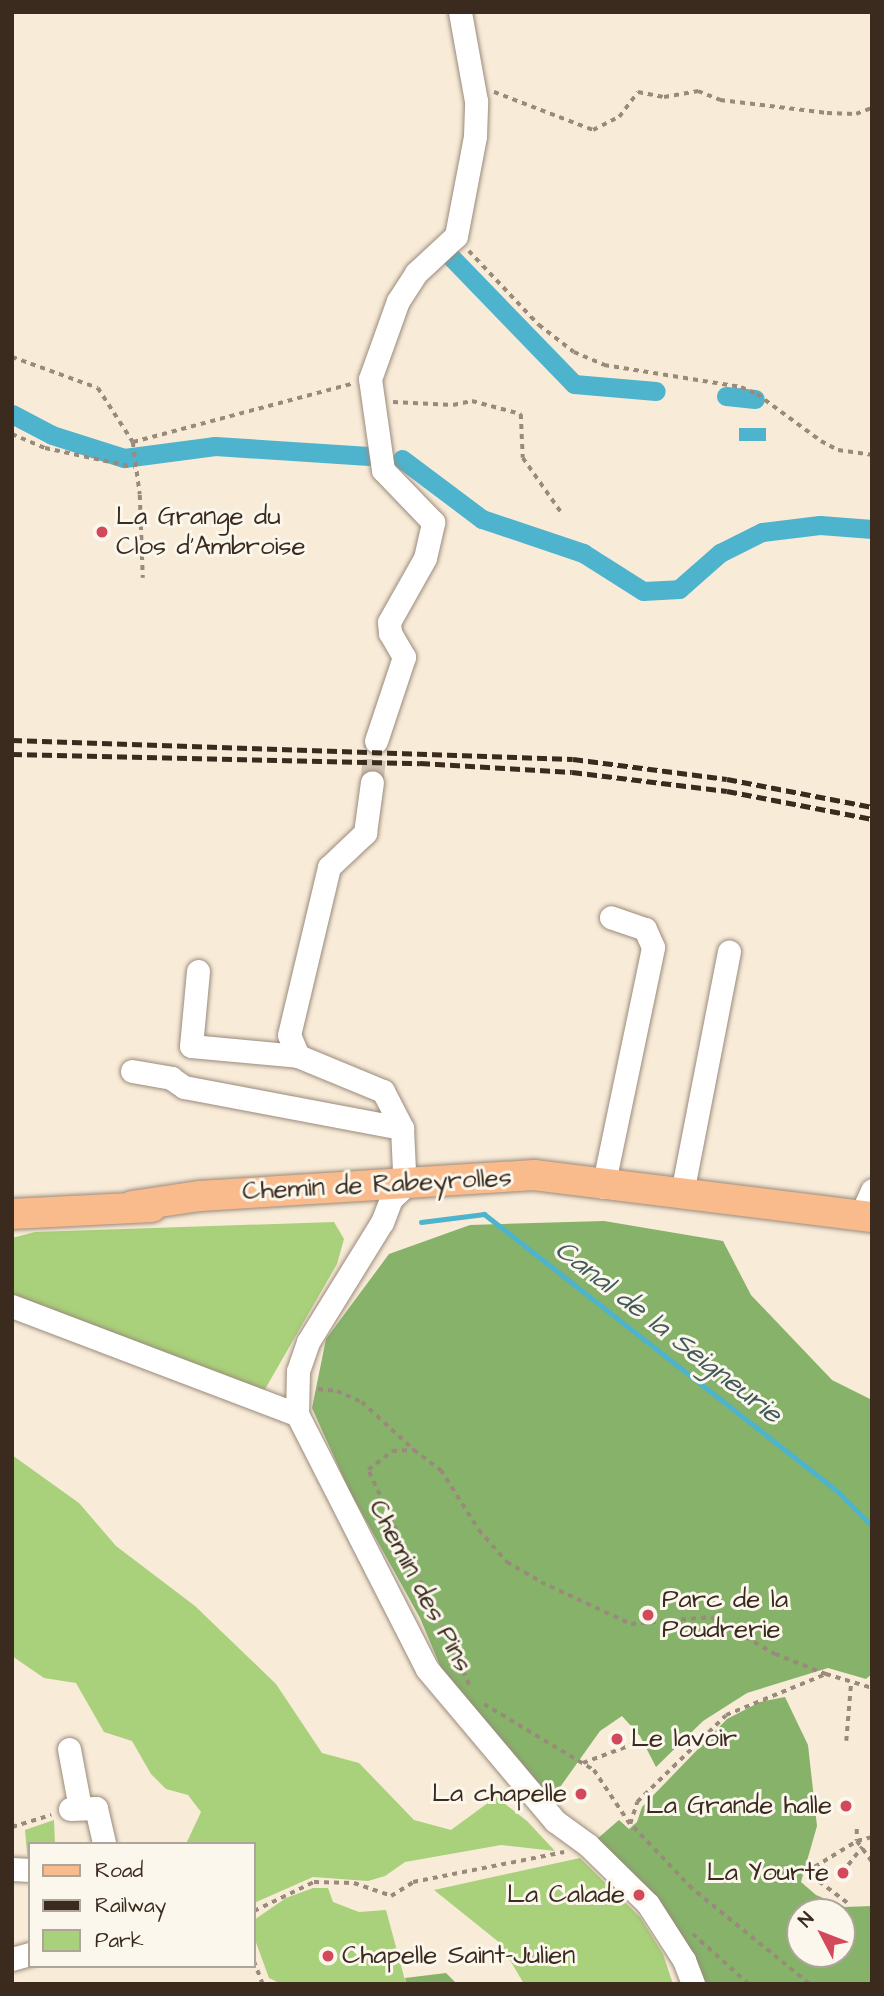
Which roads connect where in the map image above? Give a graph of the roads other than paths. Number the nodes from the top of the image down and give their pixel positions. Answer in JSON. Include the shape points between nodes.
{"nodes":[{"id":1,"x":460,"y":12,"type":"edge"},
{"id":2,"x":376,"y":741,"type":"tunnel mouth"},
{"id":3,"x":372,"y":782,"type":"tunnel mouth"},
{"id":4,"x":611,"y":916,"type":"dead end"},
{"id":5,"x":729,"y":952,"type":"dead end"},
{"id":6,"x":198,"y":971,"type":"dead end"},
{"id":7,"x":298,"y":1056,"type":"junction"},
{"id":8,"x":132,"y":1071,"type":"dead end"},
{"id":9,"x":402,"y":1128,"type":"junction"},
{"id":10,"x":609,"y":1186,"type":"junction"},
{"id":11,"x":682,"y":1193,"type":"junction"},
{"id":12,"x":400,"y":1195,"type":"junction"},
{"id":13,"x":132,"y":1206,"type":"junction"},
{"id":14,"x":868,"y":1208,"type":"edge"},
{"id":15,"x":12,"y":1214,"type":"edge"},
{"id":16,"x":12,"y":1306,"type":"edge"},
{"id":17,"x":297,"y":1414,"type":"junction"},
{"id":18,"x":69,"y":1749,"type":"dead end"},
{"id":19,"x":103,"y":1842,"type":"edge"},
{"id":20,"x":693,"y":1984,"type":"edge"}],
"edges":[{"from":1,"to":2,"type":"street","via":[[475,136],[456,236],[416,273],[398,301],[372,390],[383,470],[433,522],[425,558],[389,622],[404,657]]},
{"from":3,"to":7,"type":"street","via":[[365,833],[328,867],[289,1035]]},
{"from":4,"to":10,"type":"street","via":[[645,929],[653,947]]},
{"from":5,"to":11,"type":"street"},
{"from":6,"to":7,"type":"street","via":[[191,1046]]},
{"from":7,"to":9,"type":"street","via":[[383,1091]]},
{"from":8,"to":9,"type":"street","via":[[171,1078],[184,1087]]},
{"from":9,"to":12,"type":"street"},
{"from":10,"to":11,"type":"main road","name":"Chemin de Rabeyrolles"},
{"from":10,"to":12,"type":"main road","name":"Chemin de Rabeyrolles"},
{"from":10,"to":12,"type":"main road","name":"Chemin de Rabeyrolles","via":[[534,1175]]},
{"from":11,"to":14,"type":"main road","name":"Chemin de Rabeyrolles"},
{"from":12,"to":13,"type":"main road","name":"Chemin de Rabeyrolles","via":[[284,1205]]},
{"from":12,"to":13,"type":"main road","name":"Chemin de Rabeyrolles","via":[[200,1196]]},
{"from":12,"to":17,"type":"street","name":"Chemin des Pins","via":[[303,1353],[296,1387]]},
{"from":13,"to":15,"type":"main road","name":"Chemin de Rabeyrolles"},
{"from":16,"to":17,"type":"street"},
{"from":17,"to":20,"type":"street","name":"Chemin des Pins","via":[[427,1668],[546,1811],[648,1904],[684,1960]]},
{"from":18,"to":19,"type":"street","via":[[82,1808]]}]}
